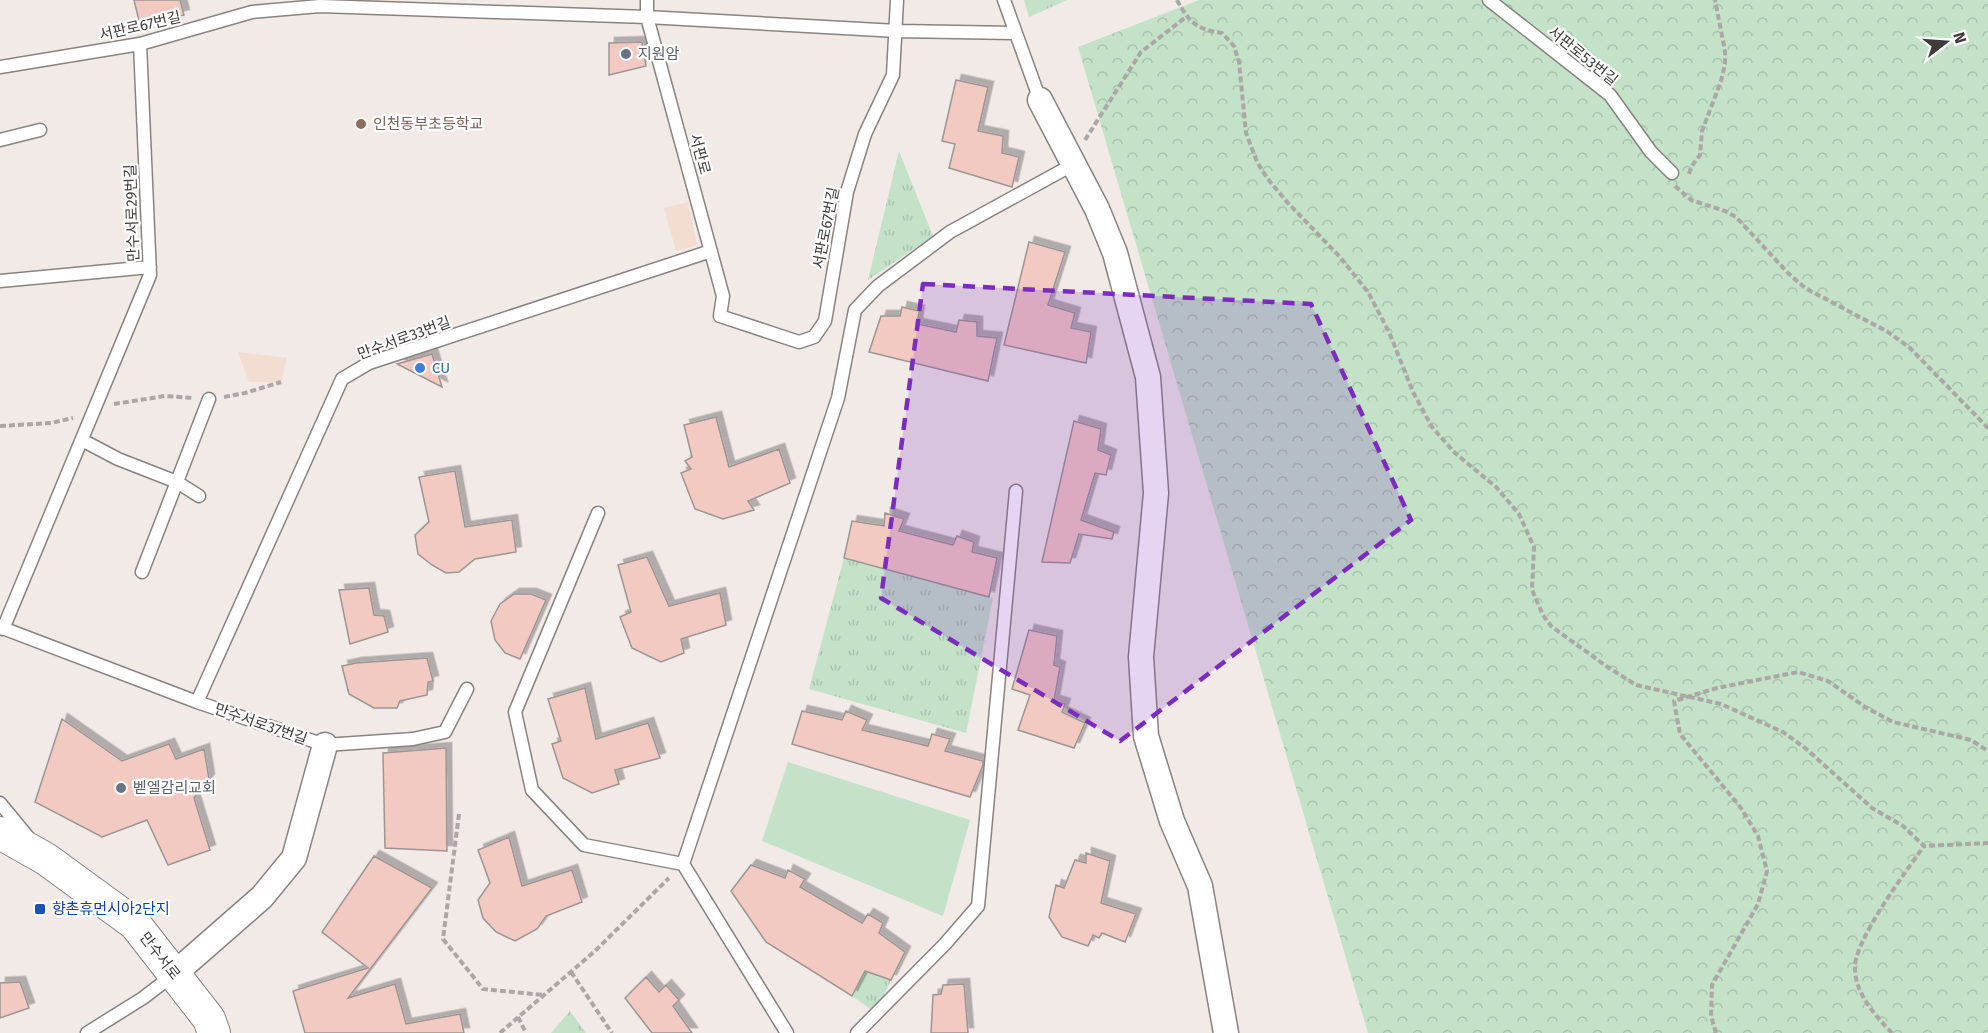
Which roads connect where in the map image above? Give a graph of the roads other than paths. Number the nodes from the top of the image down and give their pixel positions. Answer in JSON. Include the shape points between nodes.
{"nodes":[{"id":1,"x":647,"y":0,"type":"edge"},
{"id":2,"x":897,"y":0,"type":"edge"},
{"id":3,"x":1004,"y":0,"type":"edge"},
{"id":4,"x":1489,"y":0,"type":"edge"},
{"id":5,"x":647,"y":17,"type":"junction"},
{"id":6,"x":897,"y":31,"type":"junction"},
{"id":7,"x":1015,"y":33,"type":"junction"},
{"id":8,"x":140,"y":44,"type":"junction"},
{"id":9,"x":0,"y":67,"type":"edge"},
{"id":10,"x":1040,"y":100,"type":"joint"},
{"id":11,"x":40,"y":130,"type":"dead end"},
{"id":12,"x":0,"y":140,"type":"edge"},
{"id":13,"x":1074,"y":164,"type":"junction"},
{"id":14,"x":1676,"y":176,"type":"road end"},
{"id":15,"x":711,"y":251,"type":"junction"},
{"id":16,"x":150,"y":267,"type":"junction"},
{"id":17,"x":0,"y":281,"type":"edge"},
{"id":18,"x":720,"y":316,"type":"joint"},
{"id":19,"x":209,"y":399,"type":"road end"},
{"id":20,"x":82,"y":440,"type":"junction"},
{"id":21,"x":177,"y":482,"type":"junction"},
{"id":22,"x":1016,"y":491,"type":"dead end"},
{"id":23,"x":199,"y":496,"type":"dead end"},
{"id":24,"x":598,"y":513,"type":"dead end"},
{"id":25,"x":142,"y":572,"type":"dead end"},
{"id":26,"x":2,"y":628,"type":"edge"},
{"id":27,"x":467,"y":688,"type":"dead end"},
{"id":28,"x":197,"y":702,"type":"junction"},
{"id":29,"x":325,"y":745,"type":"junction"},
{"id":30,"x":0,"y":802,"type":"edge"},
{"id":31,"x":0,"y":833,"type":"edge"},
{"id":32,"x":46,"y":859,"type":"junction"},
{"id":33,"x":683,"y":864,"type":"junction"},
{"id":34,"x":174,"y":974,"type":"junction"},
{"id":35,"x":87,"y":1033,"type":"edge"},
{"id":36,"x":214,"y":1033,"type":"edge"},
{"id":37,"x":787,"y":1033,"type":"edge"},
{"id":38,"x":857,"y":1033,"type":"edge"},
{"id":39,"x":1226,"y":1033,"type":"edge"}],
"edges":[{"from":1,"to":5,"type":"lane","name":"서판로"},
{"from":2,"to":6,"type":"lane"},
{"from":3,"to":7,"type":"lane"},
{"from":4,"to":14,"type":"lane","name":"서판로53번길","via":[[1610,95],[1652,152]]},
{"from":5,"to":6,"type":"lane","name":"서판로67번길"},
{"from":5,"to":8,"type":"lane","name":"서판로67번길","via":[[320,6],[252,12]]},
{"from":5,"to":15,"type":"lane","name":"서판로"},
{"from":6,"to":7,"type":"lane","name":"서판로67번길"},
{"from":6,"to":18,"type":"lane","name":"서판로67번길","via":[[893,75],[865,134],[847,192],[825,321],[814,337],[799,342]]},
{"from":7,"to":10,"type":"lane"},
{"from":8,"to":9,"type":"lane","name":"서판로67번길"},
{"from":8,"to":16,"type":"lane","name":"만수서로29번길"},
{"from":10,"to":13,"type":"street"},
{"from":11,"to":12,"type":"lane"},
{"from":13,"to":33,"type":"lane","via":[[950,232],[878,286],[855,310],[838,398]]},
{"from":13,"to":39,"type":"street","via":[[1115,254],[1148,377],[1156,493],[1141,657],[1146,736],[1172,821],[1200,886]]},
{"from":15,"to":18,"type":"lane","name":"서판로","via":[[723,296]]},
{"from":15,"to":28,"type":"lane","name":"만수서로33번길","via":[[369,363],[342,379]]},
{"from":16,"to":17,"type":"lane"},
{"from":16,"to":20,"type":"lane","name":"만수서로29번길"},
{"from":19,"to":21,"type":"lane"},
{"from":20,"to":21,"type":"lane"},
{"from":20,"to":26,"type":"lane","name":"만수서로29번길"},
{"from":21,"to":23,"type":"lane"},
{"from":21,"to":25,"type":"lane"},
{"from":22,"to":38,"type":"lane","via":[[978,906]]},
{"from":24,"to":33,"type":"lane","via":[[515,712],[532,790],[584,845]]},
{"from":26,"to":28,"type":"lane","name":"만수서로37번길"},
{"from":27,"to":29,"type":"lane","via":[[445,732],[413,739]]},
{"from":28,"to":29,"type":"lane","name":"만수서로37번길"},
{"from":29,"to":34,"type":"street","name":"만수서로37번길","via":[[294,858],[262,897]]},
{"from":30,"to":32,"type":"lane"},
{"from":31,"to":32,"type":"street","name":"만수서로"},
{"from":32,"to":34,"type":"street","name":"만수서로","via":[[135,924]]},
{"from":33,"to":37,"type":"lane"},
{"from":34,"to":35,"type":"lane"},
{"from":34,"to":36,"type":"street","name":"만수서로","via":[[209,1018]]}]}
